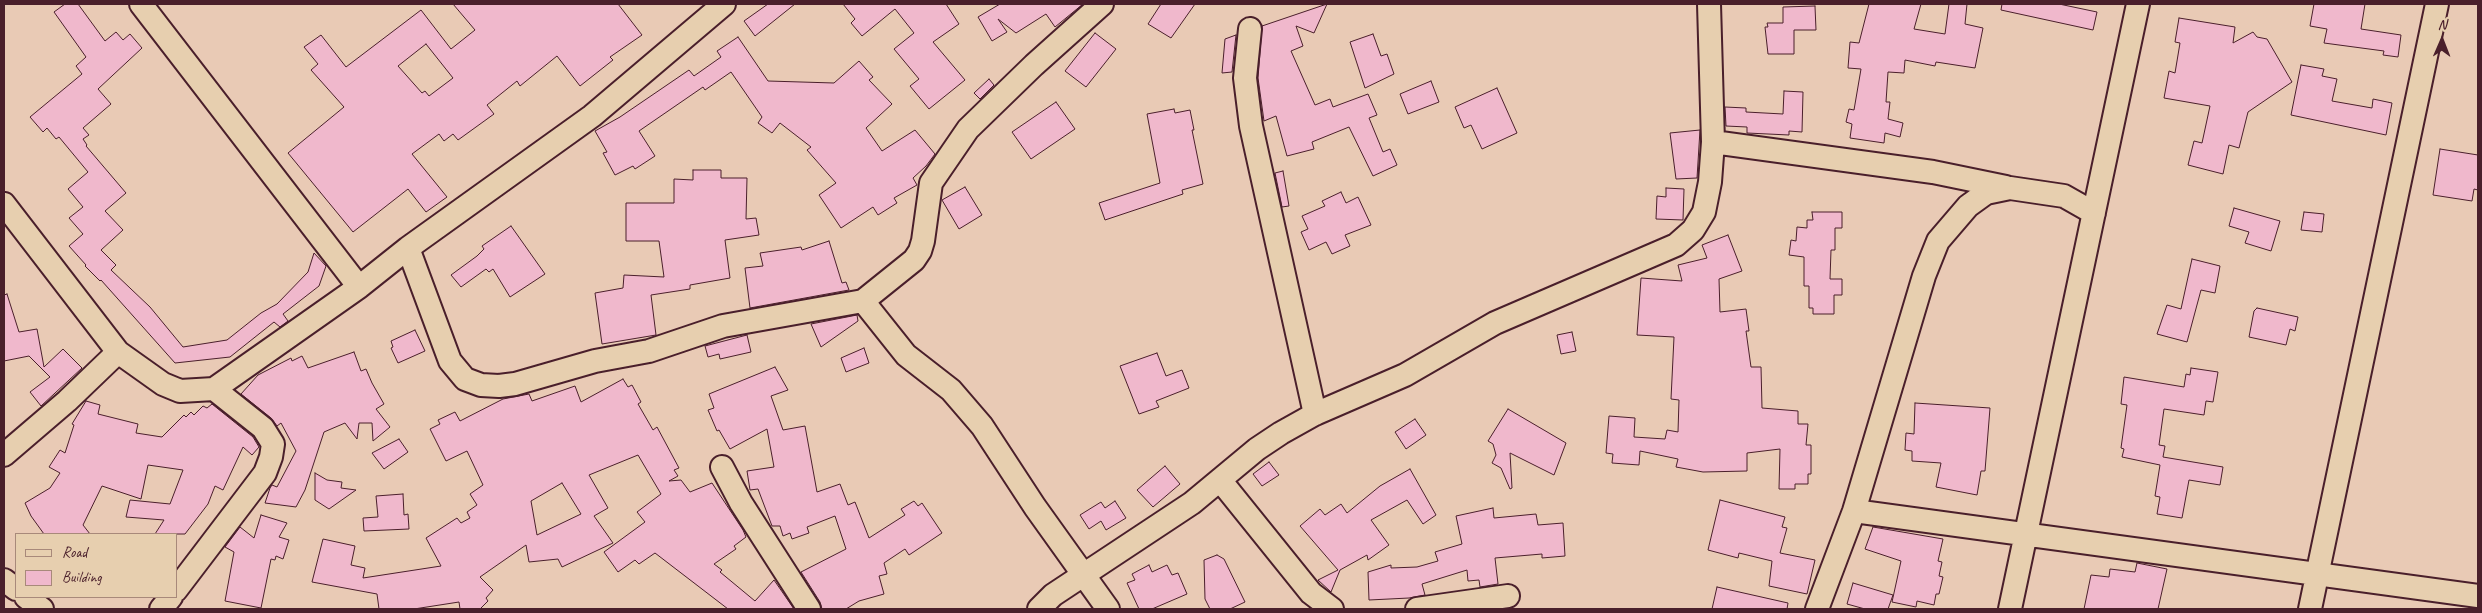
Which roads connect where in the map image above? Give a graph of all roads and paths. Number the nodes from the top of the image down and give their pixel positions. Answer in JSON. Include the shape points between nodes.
{"nodes":[{"id":1,"x":724,"y":4,"type":"edge"},
{"id":2,"x":1102,"y":4,"type":"edge"},
{"id":3,"x":1709,"y":4,"type":"edge"},
{"id":4,"x":2138,"y":4,"type":"edge"},
{"id":5,"x":2437,"y":4,"type":"edge"},
{"id":6,"x":145,"y":5,"type":"edge"},
{"id":7,"x":1250,"y":29,"type":"dead end"},
{"id":8,"x":1713,"y":142,"type":"junction"},
{"id":9,"x":2010,"y":188,"type":"junction"},
{"id":10,"x":4,"y":204,"type":"edge"},
{"id":11,"x":2094,"y":213,"type":"junction"},
{"id":12,"x":408,"y":248,"type":"junction"},
{"id":13,"x":359,"y":287,"type":"junction"},
{"id":14,"x":863,"y":302,"type":"junction"},
{"id":15,"x":118,"y":352,"type":"junction"},
{"id":16,"x":214,"y":389,"type":"junction"},
{"id":17,"x":1315,"y":414,"type":"junction"},
{"id":18,"x":4,"y":455,"type":"edge"},
{"id":19,"x":722,"y":467,"type":"dead end"},
{"id":20,"x":1220,"y":480,"type":"junction"},
{"id":21,"x":1854,"y":511,"type":"junction"},
{"id":22,"x":2026,"y":534,"type":"junction"},
{"id":23,"x":2318,"y":575,"type":"junction"},
{"id":24,"x":1083,"y":576,"type":"junction"},
{"id":25,"x":4,"y":580,"type":"edge"},
{"id":26,"x":178,"y":587,"type":"edge"},
{"id":27,"x":15,"y":588,"type":"edge"},
{"id":28,"x":1508,"y":596,"type":"dead end"},
{"id":29,"x":2478,"y":596,"type":"edge"},
{"id":30,"x":27,"y":598,"type":"edge"},
{"id":31,"x":170,"y":598,"type":"edge"},
{"id":32,"x":42,"y":609,"type":"edge"},
{"id":33,"x":161,"y":609,"type":"edge"},
{"id":34,"x":809,"y":609,"type":"edge"},
{"id":35,"x":1039,"y":609,"type":"edge"},
{"id":36,"x":1108,"y":609,"type":"edge"},
{"id":37,"x":1332,"y":609,"type":"edge"},
{"id":38,"x":1431,"y":609,"type":"edge"},
{"id":39,"x":1817,"y":609,"type":"edge"},
{"id":40,"x":2010,"y":609,"type":"edge"},
{"id":41,"x":2310,"y":609,"type":"edge"}],
"edges":[{"from":1,"to":12,"type":"street","via":[[592,116]]},
{"from":2,"to":14,"type":"street","via":[[1034,64],[968,129],[931,184],[920,251],[914,260]]},
{"from":3,"to":8,"type":"street"},
{"from":4,"to":11,"type":"street"},
{"from":5,"to":23,"type":"street"},
{"from":6,"to":13,"type":"street"},
{"from":7,"to":17,"type":"street","via":[[1245,78],[1251,126]]},
{"from":8,"to":9,"type":"street","via":[[1933,172]]},
{"from":8,"to":17,"type":"street","via":[[1704,212],[1693,230],[1676,245],[1496,323],[1405,375]]},
{"from":9,"to":11,"type":"street","via":[[2064,196]]},
{"from":9,"to":21,"type":"street","via":[[1986,193],[1968,206],[1938,241],[1924,276]]},
{"from":10,"to":15,"type":"street"},
{"from":11,"to":22,"type":"street"},
{"from":12,"to":13,"type":"street"},
{"from":12,"to":14,"type":"street","via":[[450,361],[465,379],[481,385],[515,384],[595,361],[649,351],[723,326]]},
{"from":13,"to":16,"type":"street"},
{"from":14,"to":24,"type":"street","via":[[906,355],[951,390],[982,426]]},
{"from":15,"to":16,"type":"street","via":[[164,384],[180,391]]},
{"from":15,"to":18,"type":"street"},
{"from":16,"to":26,"type":"street","via":[[263,428],[273,444],[271,457],[265,473]]},
{"from":17,"to":20,"type":"street","via":[[1257,449]]},
{"from":19,"to":34,"type":"street","via":[[741,503]]},
{"from":20,"to":24,"type":"street","via":[[1185,508]]},
{"from":20,"to":37,"type":"street","via":[[1311,593]]},
{"from":21,"to":22,"type":"street"},
{"from":21,"to":39,"type":"street"},
{"from":22,"to":23,"type":"street"},
{"from":22,"to":40,"type":"street"},
{"from":23,"to":29,"type":"street"},
{"from":23,"to":41,"type":"street"},
{"from":24,"to":35,"type":"street","via":[[1053,595]]},
{"from":24,"to":36,"type":"street"},
{"from":25,"to":27,"type":"street"},
{"from":28,"to":38,"type":"street"},
{"from":30,"to":32,"type":"street"},
{"from":31,"to":33,"type":"street"}]}
